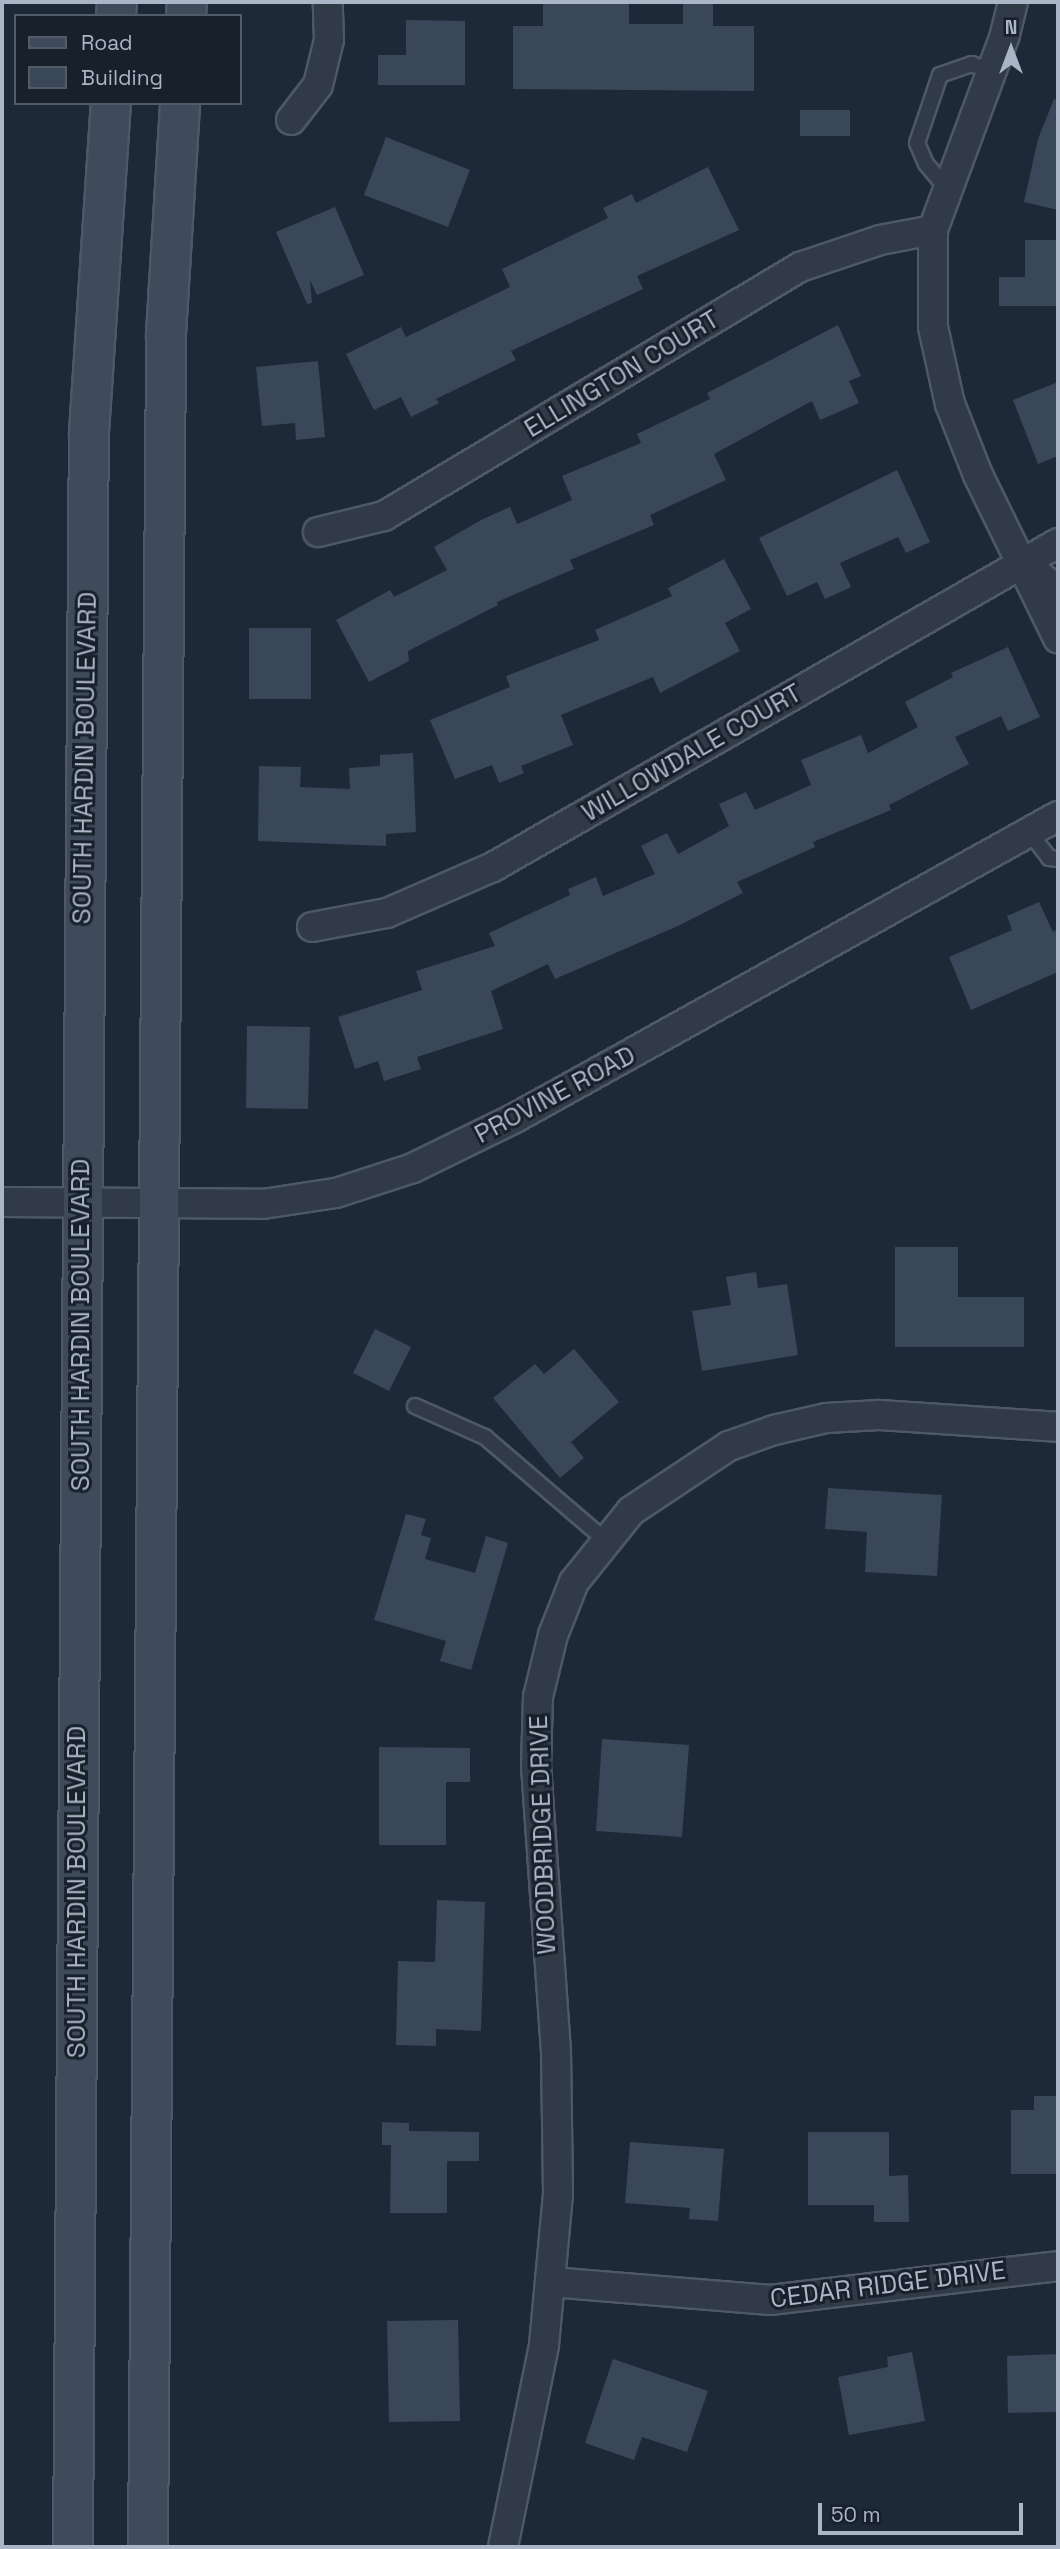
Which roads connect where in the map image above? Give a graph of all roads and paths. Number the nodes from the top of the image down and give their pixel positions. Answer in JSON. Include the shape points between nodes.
{"nodes":[{"id":1,"x":328,"y":2,"type":"edge"},
{"id":2,"x":1013,"y":2,"type":"edge"},
{"id":3,"x":992,"y":72,"type":"junction"},
{"id":4,"x":111,"y":105,"type":"edge"},
{"id":5,"x":180,"y":105,"type":"edge"},
{"id":6,"x":291,"y":120,"type":"dead end"},
{"id":7,"x":948,"y":190,"type":"junction"},
{"id":8,"x":933,"y":230,"type":"junction"},
{"id":9,"x":318,"y":533,"type":"dead end"},
{"id":10,"x":1058,"y":543,"type":"edge"},
{"id":11,"x":1024,"y":562,"type":"junction"},
{"id":12,"x":1058,"y":592,"type":"edge"},
{"id":13,"x":1058,"y":638,"type":"edge"},
{"id":14,"x":1058,"y":816,"type":"edge"},
{"id":15,"x":1029,"y":832,"type":"junction"},
{"id":16,"x":1058,"y":859,"type":"edge"},
{"id":17,"x":312,"y":927,"type":"dead end"},
{"id":18,"x":81,"y":1201,"type":"junction"},
{"id":19,"x":2,"y":1202,"type":"edge"},
{"id":20,"x":160,"y":1202,"type":"junction"},
{"id":21,"x":415,"y":1406,"type":"dead end"},
{"id":22,"x":1058,"y":1427,"type":"edge"},
{"id":23,"x":604,"y":1539,"type":"junction"},
{"id":24,"x":1058,"y":2266,"type":"edge"},
{"id":25,"x":551,"y":2282,"type":"junction"},
{"id":26,"x":73,"y":2547,"type":"edge"},
{"id":27,"x":148,"y":2547,"type":"edge"},
{"id":28,"x":503,"y":2547,"type":"edge"}],
"edges":[{"from":1,"to":6,"type":"street","via":[[329,40],[318,85]]},
{"from":2,"to":3,"type":"street"},
{"from":3,"to":7,"type":"street"},
{"from":3,"to":7,"type":"lane","via":[[972,64],[940,75],[917,143],[926,164]]},
{"from":4,"to":18,"type":"main road","name":"SOUTH HARDIN BOULEVARD","via":[[89,432]]},
{"from":5,"to":20,"type":"main road","via":[[166,334]]},
{"from":7,"to":8,"type":"street"},
{"from":8,"to":9,"type":"street","name":"ELLINGTON COURT","via":[[880,240],[800,267],[384,516]]},
{"from":8,"to":11,"type":"street","via":[[933,327],[950,404],[978,475]]},
{"from":10,"to":11,"type":"street","name":"WILLOWDALE COURT"},
{"from":11,"to":12,"type":"street"},
{"from":11,"to":13,"type":"street","via":[[1035,596]]},
{"from":11,"to":17,"type":"street","name":"WILLOWDALE COURT","via":[[494,867],[387,913]]},
{"from":14,"to":15,"type":"street","name":"PROVINE ROAD"},
{"from":15,"to":16,"type":"lane","via":[[1049,858]]},
{"from":15,"to":20,"type":"street","name":"PROVINE ROAD","via":[[515,1118],[413,1168],[336,1193],[263,1204]]},
{"from":18,"to":19,"type":"street","name":"PROVINE ROAD"},
{"from":18,"to":20,"type":"street","name":"PROVINE ROAD"},
{"from":18,"to":26,"type":"main road","name":"SOUTH HARDIN BOULEVARD"},
{"from":20,"to":27,"type":"main road"},
{"from":21,"to":23,"type":"lane","via":[[456,1420],[485,1437]]},
{"from":22,"to":23,"type":"street","name":"WOODBRIDGE DRIVE","via":[[879,1415],[826,1418],[774,1430],[729,1446],[682,1473],[631,1511]]},
{"from":23,"to":25,"type":"street","name":"WOODBRIDGE DRIVE","via":[[562,1607],[538,1697],[539,1841],[556,2065],[558,2194]]},
{"from":24,"to":25,"type":"street","name":"CEDAR RIDGE DRIVE","via":[[770,2300]]},
{"from":25,"to":28,"type":"street","name":"WOODBRIDGE DRIVE","via":[[531,2422]]}]}
